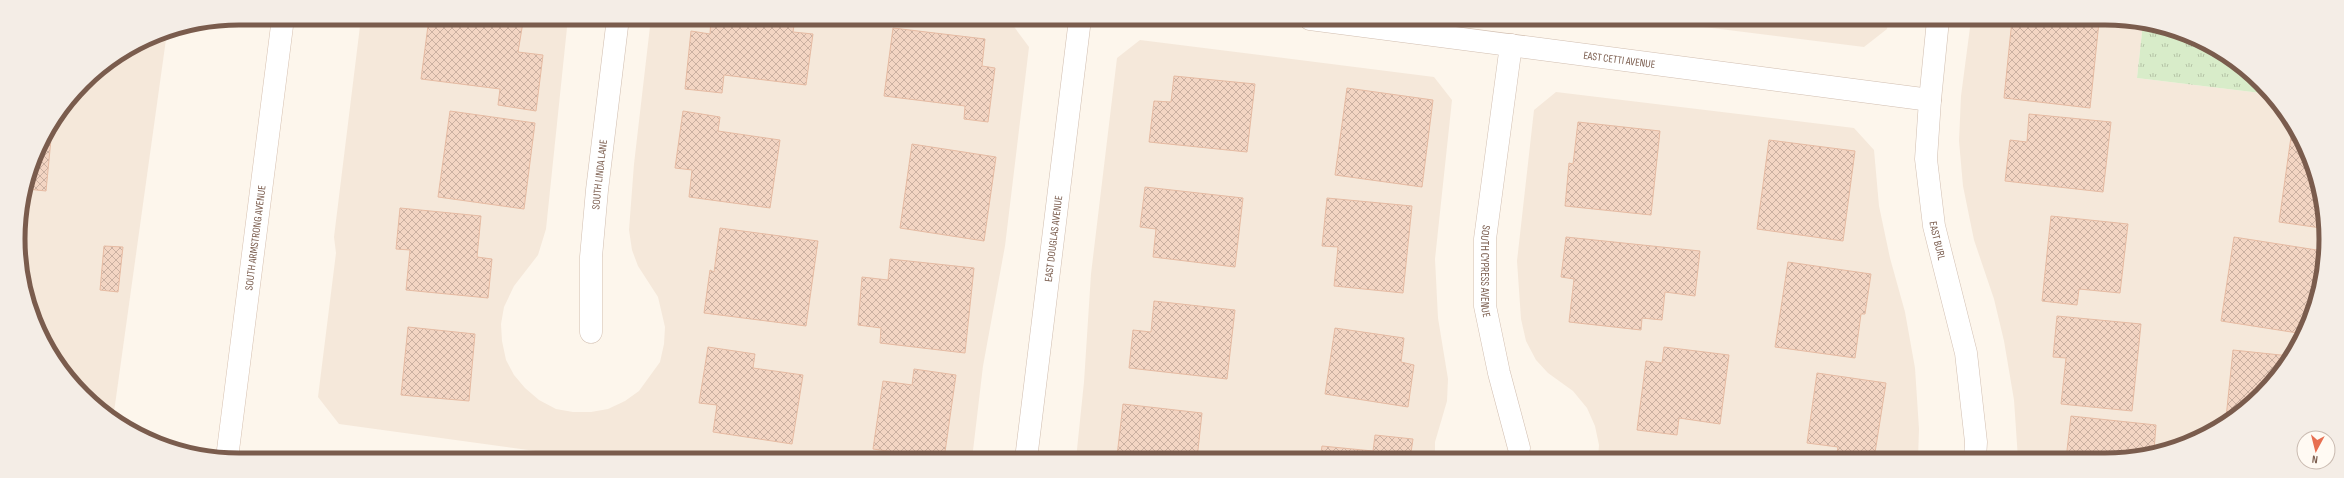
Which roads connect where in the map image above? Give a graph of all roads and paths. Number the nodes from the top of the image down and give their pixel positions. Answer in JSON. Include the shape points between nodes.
{"nodes":[{"id":1,"x":282,"y":25,"type":"edge"},
{"id":2,"x":617,"y":25,"type":"edge"},
{"id":3,"x":1079,"y":25,"type":"edge"},
{"id":4,"x":1356,"y":25,"type":"edge"},
{"id":5,"x":1938,"y":25,"type":"edge"},
{"id":6,"x":1511,"y":45,"type":"junction"},
{"id":7,"x":1930,"y":100,"type":"junction"},
{"id":8,"x":591,"y":332,"type":"dead end"},
{"id":9,"x":1518,"y":448,"type":"dead end"},
{"id":10,"x":228,"y":453,"type":"edge"},
{"id":11,"x":1027,"y":453,"type":"edge"},
{"id":12,"x":1975,"y":453,"type":"edge"}],
"edges":[{"from":1,"to":10,"type":"street","name":"SOUTH ARMSTRONG AVENUE"},
{"from":2,"to":8,"type":"street","name":"SOUTH LINDA LANE","via":[[591,257]]},
{"from":3,"to":11,"type":"street","name":"EAST DOUGLAS AVENUE"},
{"from":4,"to":6,"type":"street","name":"EAST CETTI AVENUE"},
{"from":5,"to":7,"type":"street","name":"EAST BURL"},
{"from":6,"to":7,"type":"street","name":"EAST CETTI AVENUE"},
{"from":6,"to":9,"type":"street","name":"SOUTH CYPRESS AVENUE","via":[[1485,239],[1485,306],[1498,373]]},
{"from":7,"to":12,"type":"street","name":"EAST BURL","via":[[1926,159],[1934,226],[1966,353]]}]}
